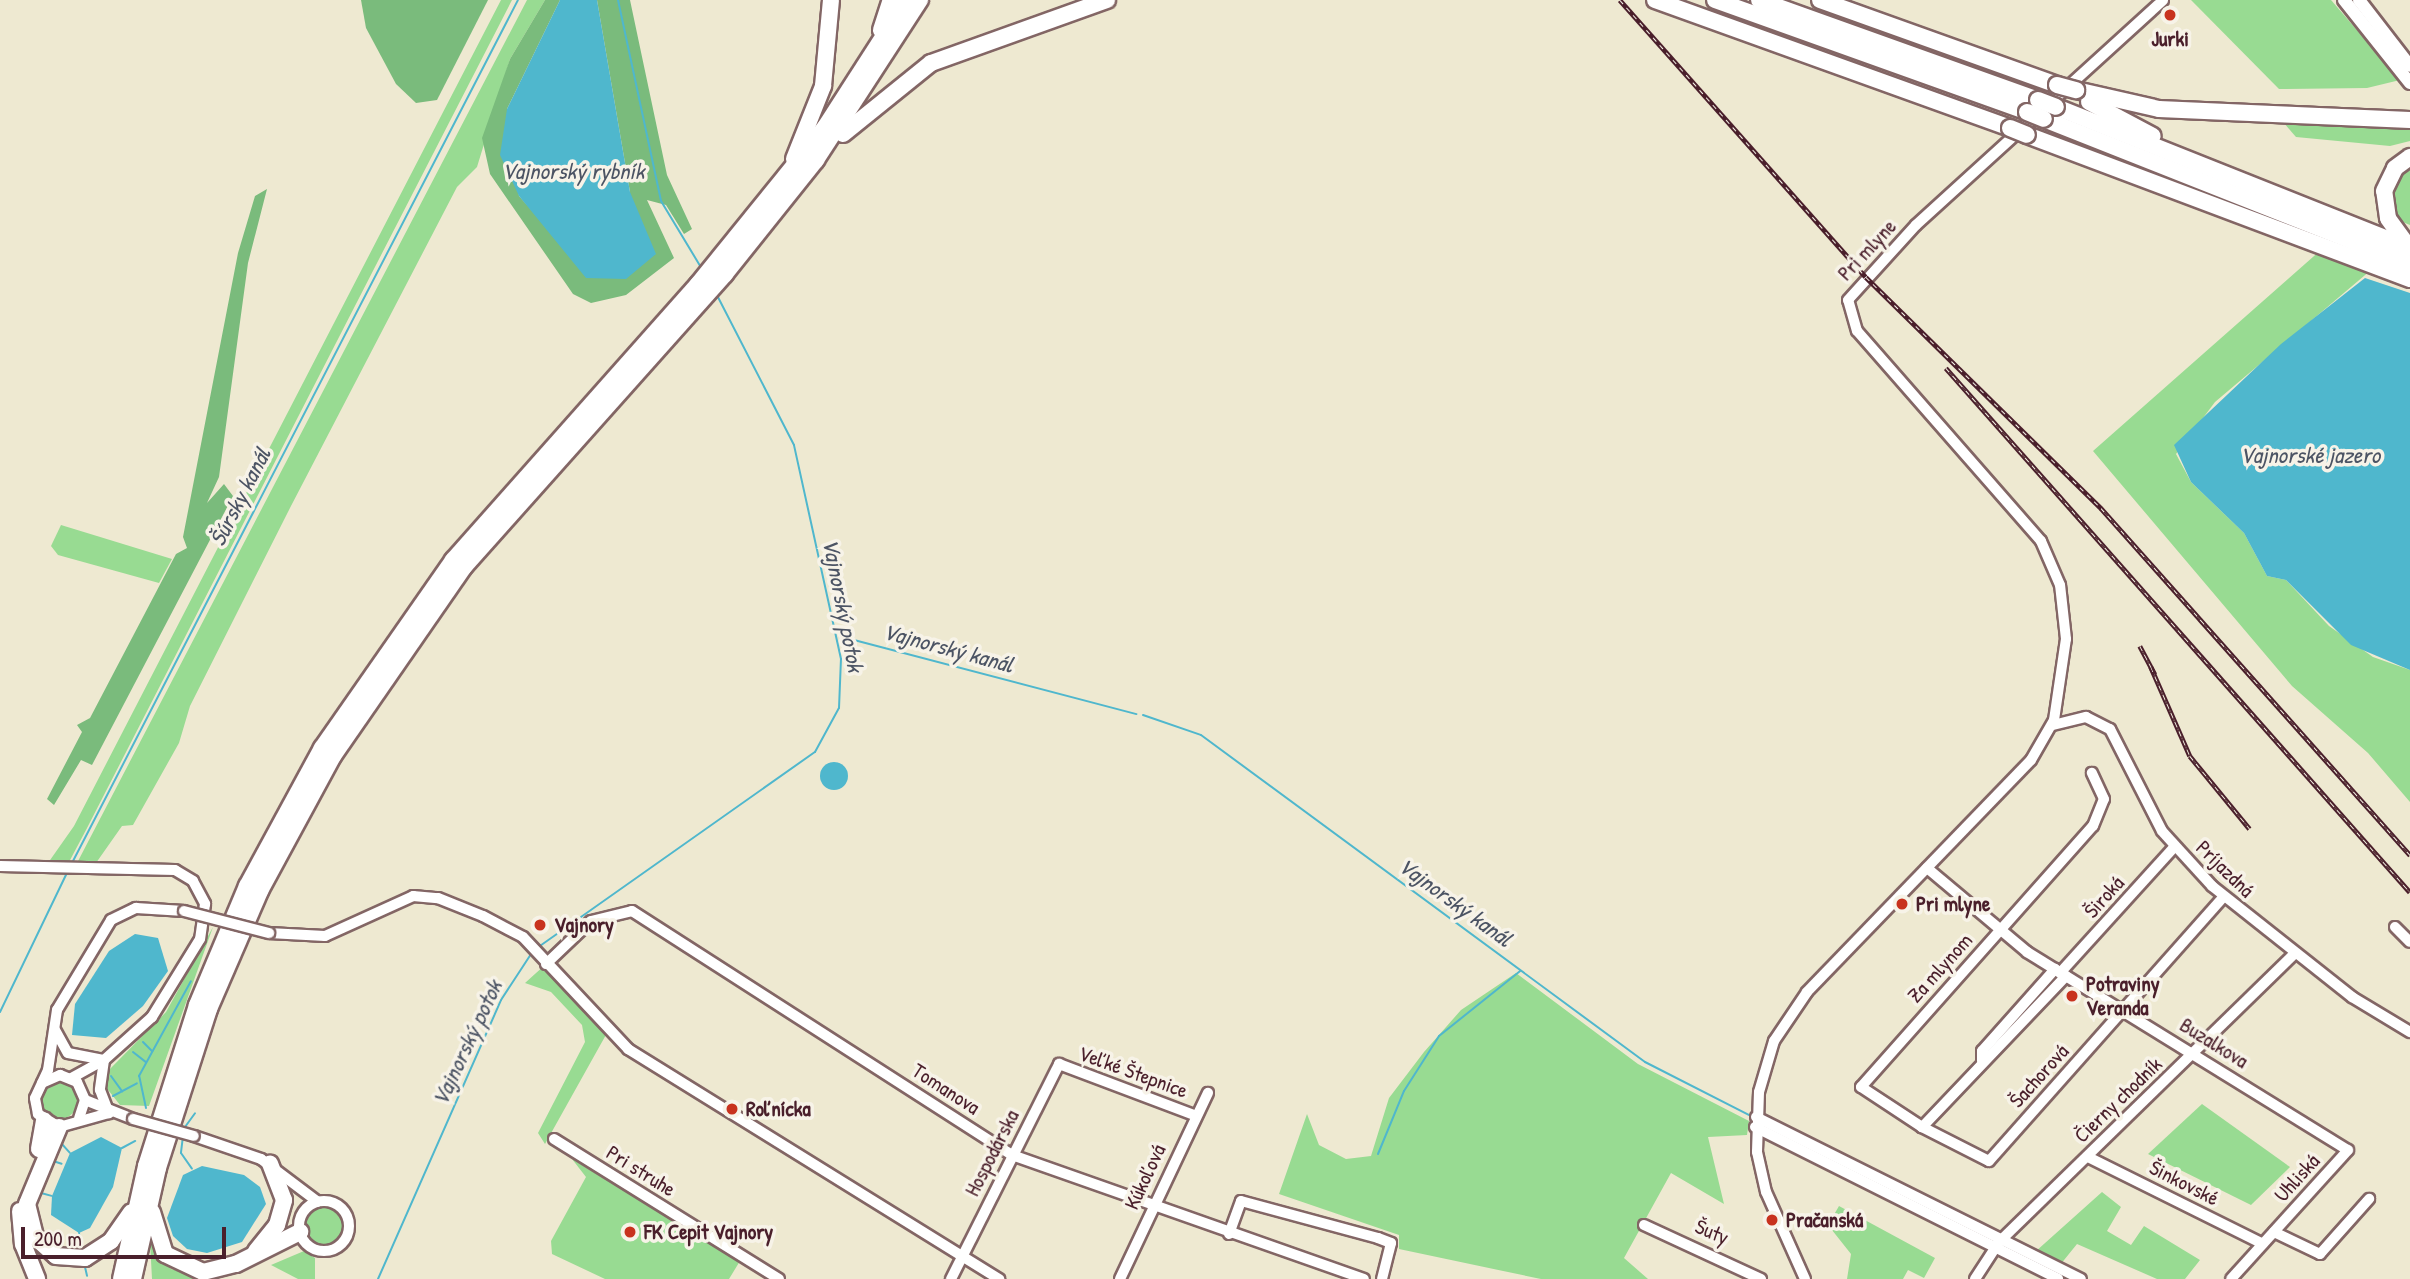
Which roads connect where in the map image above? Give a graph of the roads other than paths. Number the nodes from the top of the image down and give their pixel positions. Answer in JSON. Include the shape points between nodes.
{"nodes":[{"id":1,"x":831,"y":0,"type":"edge"},
{"id":2,"x":891,"y":0,"type":"edge"},
{"id":3,"x":907,"y":0,"type":"edge"},
{"id":4,"x":920,"y":0,"type":"edge"},
{"id":5,"x":1097,"y":0,"type":"edge"},
{"id":6,"x":1107,"y":0,"type":"edge"},
{"id":7,"x":1655,"y":0,"type":"edge"},
{"id":8,"x":1715,"y":0,"type":"edge"},
{"id":9,"x":1759,"y":0,"type":"edge"},
{"id":10,"x":1821,"y":0,"type":"edge"},
{"id":11,"x":2163,"y":0,"type":"edge"},
{"id":12,"x":2343,"y":0,"type":"edge"},
{"id":13,"x":2359,"y":0,"type":"edge"},
{"id":14,"x":1081,"y":8,"type":"junction"},
{"id":15,"x":2410,"y":66,"type":"edge"},
{"id":16,"x":860,"y":77,"type":"junction"},
{"id":17,"x":2410,"y":83,"type":"edge"},
{"id":18,"x":2068,"y":89,"type":"junction"},
{"id":19,"x":2406,"y":119,"type":"edge"},
{"id":20,"x":2410,"y":157,"type":"edge"},
{"id":21,"x":816,"y":160,"type":"junction"},
{"id":22,"x":2220,"y":172,"type":"junction"},
{"id":23,"x":789,"y":173,"type":"junction"},
{"id":24,"x":2292,"y":235,"type":"junction"},
{"id":25,"x":2410,"y":248,"type":"edge"},
{"id":26,"x":2410,"y":266,"type":"edge"},
{"id":27,"x":722,"y":267,"type":"junction"},
{"id":28,"x":2410,"y":279,"type":"edge"},
{"id":29,"x":2053,"y":725,"type":"junction"},
{"id":30,"x":2092,"y":773,"type":"dead end"},
{"id":31,"x":2175,"y":846,"type":"junction"},
{"id":32,"x":0,"y":866,"type":"edge"},
{"id":33,"x":1927,"y":868,"type":"junction"},
{"id":34,"x":2223,"y":897,"type":"junction"},
{"id":35,"x":2395,"y":927,"type":"dead end"},
{"id":36,"x":2000,"y":930,"type":"junction"},
{"id":37,"x":2410,"y":942,"type":"edge"},
{"id":38,"x":2295,"y":953,"type":"junction"},
{"id":39,"x":546,"y":964,"type":"junction"},
{"id":40,"x":2061,"y":973,"type":"junction"},
{"id":41,"x":2123,"y":1010,"type":"junction"},
{"id":42,"x":53,"y":1024,"type":"junction"},
{"id":43,"x":2410,"y":1032,"type":"edge"},
{"id":44,"x":2194,"y":1053,"type":"junction"},
{"id":45,"x":52,"y":1054,"type":"junction"},
{"id":46,"x":104,"y":1060,"type":"junction"},
{"id":47,"x":1059,"y":1064,"type":"joint"},
{"id":48,"x":69,"y":1077,"type":"junction"},
{"id":49,"x":42,"y":1083,"type":"junction"},
{"id":50,"x":1208,"y":1093,"type":"dead end"},
{"id":51,"x":85,"y":1097,"type":"junction"},
{"id":52,"x":109,"y":1113,"type":"junction"},
{"id":53,"x":1195,"y":1115,"type":"junction"},
{"id":54,"x":79,"y":1118,"type":"junction"},
{"id":55,"x":44,"y":1120,"type":"junction"},
{"id":56,"x":1755,"y":1122,"type":"junction"},
{"id":57,"x":60,"y":1127,"type":"junction"},
{"id":58,"x":1922,"y":1128,"type":"junction"},
{"id":59,"x":554,"y":1139,"type":"dead end"},
{"id":60,"x":2348,"y":1150,"type":"joint"},
{"id":61,"x":1012,"y":1155,"type":"junction"},
{"id":62,"x":2088,"y":1157,"type":"junction"},
{"id":63,"x":270,"y":1164,"type":"junction"},
{"id":64,"x":293,"y":1183,"type":"junction"},
{"id":65,"x":2369,"y":1199,"type":"dead end"},
{"id":66,"x":144,"y":1202,"type":"junction"},
{"id":67,"x":318,"y":1202,"type":"junction"},
{"id":68,"x":1151,"y":1208,"type":"junction"},
{"id":69,"x":305,"y":1210,"type":"junction"},
{"id":70,"x":1644,"y":1225,"type":"dead end"},
{"id":71,"x":2274,"y":1232,"type":"junction"},
{"id":72,"x":1229,"y":1234,"type":"junction"},
{"id":73,"x":303,"y":1237,"type":"junction"},
{"id":74,"x":2263,"y":1244,"type":"junction"},
{"id":75,"x":1996,"y":1245,"type":"junction"},
{"id":76,"x":251,"y":1258,"type":"junction"},
{"id":77,"x":961,"y":1259,"type":"junction"},
{"id":78,"x":37,"y":1279,"type":"edge"},
{"id":79,"x":121,"y":1279,"type":"edge"},
{"id":80,"x":134,"y":1279,"type":"edge"},
{"id":81,"x":220,"y":1279,"type":"edge"},
{"id":82,"x":779,"y":1279,"type":"edge"},
{"id":83,"x":951,"y":1279,"type":"edge"},
{"id":84,"x":999,"y":1279,"type":"edge"},
{"id":85,"x":1120,"y":1279,"type":"edge"},
{"id":86,"x":1364,"y":1279,"type":"edge"},
{"id":87,"x":1382,"y":1279,"type":"edge"},
{"id":88,"x":1761,"y":1279,"type":"edge"},
{"id":89,"x":1805,"y":1279,"type":"edge"},
{"id":90,"x":1975,"y":1279,"type":"edge"},
{"id":91,"x":2058,"y":1279,"type":"edge"},
{"id":92,"x":2081,"y":1279,"type":"edge"},
{"id":93,"x":2231,"y":1279,"type":"edge"}],
"edges":[{"from":1,"to":23,"type":"highway","via":[[823,86]]},
{"from":2,"to":16,"type":"highway"},
{"from":3,"to":16,"type":"highway"},
{"from":4,"to":21,"type":"highway"},
{"from":5,"to":14,"type":"highway"},
{"from":6,"to":14,"type":"highway"},
{"from":7,"to":24,"type":"highway","bridge":true},
{"from":8,"to":26,"type":"highway","bridge":true,"via":[[2044,119]]},
{"from":9,"to":22,"type":"highway","bridge":true,"via":[[2038,100]]},
{"from":10,"to":18,"type":"highway"},
{"from":11,"to":29,"type":"street","name":"Pri mlyne","via":[[1916,225],[1856,287],[1847,305],[1857,331],[2019,511],[2051,559],[2063,597],[2066,639]]},
{"from":12,"to":17,"type":"main road"},
{"from":13,"to":15,"type":"main road"},
{"from":14,"to":21,"type":"highway","via":[[931,63],[897,84]]},
{"from":16,"to":23,"type":"highway"},
{"from":18,"to":19,"type":"highway","via":[[2159,109]]},
{"from":18,"to":22,"type":"highway"},
{"from":20,"to":25,"type":"highway","via":[[2395,168],[2384,191],[2388,218]]},
{"from":21,"to":27,"type":"highway"},
{"from":22,"to":25,"type":"highway"},
{"from":23,"to":27,"type":"highway"},
{"from":24,"to":26,"type":"highway"},
{"from":24,"to":28,"type":"highway"},
{"from":27,"to":66,"type":"highway","via":[[453,560],[321,748],[247,886],[197,1005]]},
{"from":29,"to":31,"type":"street","name":"Príjazdná","via":[[2085,717],[2110,729]]},
{"from":29,"to":33,"type":"street","name":"Pri mlyne","via":[[2031,760]]},
{"from":30,"to":36,"type":"street","name":"Za mlynom","via":[[2104,799],[2102,811]]},
{"from":31,"to":34,"type":"street","name":"Príjazdná"},
{"from":31,"to":40,"type":"street","name":"Široká"},
{"from":32,"to":46,"type":"street","via":[[175,870],[200,891],[206,915],[200,939],[167,997]]},
{"from":33,"to":36,"type":"street","name":"Buzalkova"},
{"from":33,"to":56,"type":"street","name":"Pri mlyne","via":[[1788,1016],[1768,1059]]},
{"from":34,"to":38,"type":"street","name":"Príjazdná"},
{"from":34,"to":41,"type":"street","name":"Šachorová"},
{"from":35,"to":37,"type":"street"},
{"from":36,"to":40,"type":"street","name":"Buzalkova"},
{"from":36,"to":58,"type":"street","name":"Za mlynom","via":[[1861,1087]]},
{"from":38,"to":43,"type":"street","name":"Príjazdná"},
{"from":38,"to":44,"type":"street","name":"Čierny chodník"},
{"from":39,"to":42,"type":"street","bridge":true,"via":[[533,948],[490,919],[426,896],[398,899],[325,936],[269,933],[184,911],[136,908],[111,920],[91,944]]},
{"from":39,"to":61,"type":"street","name":"Tomanova","via":[[591,921],[632,911]]},
{"from":39,"to":77,"type":"street","via":[[620,1044]]},
{"from":40,"to":41,"type":"street","name":"Buzalkova"},
{"from":40,"to":58,"type":"street","name":"Široká","via":[[1993,1058],[1982,1061]]},
{"from":41,"to":44,"type":"street","name":"Buzalkova"},
{"from":41,"to":58,"type":"street","name":"Šachorová","via":[[1989,1161]]},
{"from":42,"to":45,"type":"street"},
{"from":42,"to":46,"type":"street","via":[[68,1053]]},
{"from":44,"to":60,"type":"street","name":"Buzalkova"},
{"from":44,"to":62,"type":"street","name":"Čierny chodník"},
{"from":45,"to":48,"type":"street"},
{"from":45,"to":49,"type":"street"},
{"from":46,"to":48,"type":"street"},
{"from":46,"to":51,"type":"street"},
{"from":46,"to":52,"type":"street","via":[[100,1090]]},
{"from":47,"to":53,"type":"street","name":"Veľké Štepnice"},
{"from":47,"to":61,"type":"street","name":"Hospodárska"},
{"from":48,"to":49,"type":"street"},
{"from":48,"to":51,"type":"street"},
{"from":49,"to":55,"type":"street","via":[[35,1106]]},
{"from":50,"to":53,"type":"street","name":"Kúkoľová"},
{"from":51,"to":52,"type":"street"},
{"from":51,"to":54,"type":"street"},
{"from":52,"to":54,"type":"street"},
{"from":52,"to":63,"type":"street","bridge":true,"via":[[194,1136]]},
{"from":53,"to":68,"type":"street","name":"Kúkoľová"},
{"from":54,"to":57,"type":"street"},
{"from":55,"to":57,"type":"street"},
{"from":55,"to":78,"type":"highway","via":[[19,1222]]},
{"from":56,"to":75,"type":"street"},
{"from":56,"to":89,"type":"street","name":"Pri mlyne","via":[[1766,1192]]},
{"from":57,"to":66,"type":"highway","via":[[27,1204],[29,1222],[45,1248],[69,1259],[98,1252]]},
{"from":59,"to":82,"type":"street","name":"Pri struhe"},
{"from":60,"to":71,"type":"street","name":"Uhliská"},
{"from":61,"to":68,"type":"street","name":"Tomanova"},
{"from":61,"to":77,"type":"street","name":"Hospodárska"},
{"from":62,"to":74,"type":"street","name":"Šinkovské"},
{"from":62,"to":75,"type":"street","name":"Čierny chodník"},
{"from":63,"to":64,"type":"street"},
{"from":63,"to":76,"type":"highway","via":[[282,1189],[282,1212]]},
{"from":64,"to":67,"type":"street"},
{"from":64,"to":69,"type":"street"},
{"from":65,"to":71,"type":"street","name":"Uhliská","via":[[2320,1254]]},
{"from":66,"to":76,"type":"highway","via":[[158,1242],[176,1264],[204,1272]]},
{"from":66,"to":79,"type":"highway"},
{"from":66,"to":80,"type":"highway"},
{"from":67,"to":69,"type":"street"},
{"from":67,"to":73,"type":"street","via":[[341,1208],[349,1231],[333,1249]]},
{"from":68,"to":72,"type":"street","name":"Tomanova"},
{"from":68,"to":85,"type":"street","name":"Kúkoľová"},
{"from":69,"to":73,"type":"street"},
{"from":70,"to":88,"type":"street","name":"Šuty"},
{"from":71,"to":74,"type":"street","name":"Uhliská"},
{"from":72,"to":86,"type":"street","name":"Tomanova"},
{"from":72,"to":87,"type":"street","via":[[1241,1201],[1391,1244]]},
{"from":73,"to":76,"type":"highway"},
{"from":73,"to":81,"type":"highway"},
{"from":74,"to":93,"type":"street","name":"Uhliská"},
{"from":75,"to":90,"type":"street","name":"Čierny chodník"},
{"from":75,"to":91,"type":"street"},
{"from":75,"to":92,"type":"street"},
{"from":77,"to":83,"type":"street","name":"Hospodárska"},
{"from":77,"to":84,"type":"street"}]}
